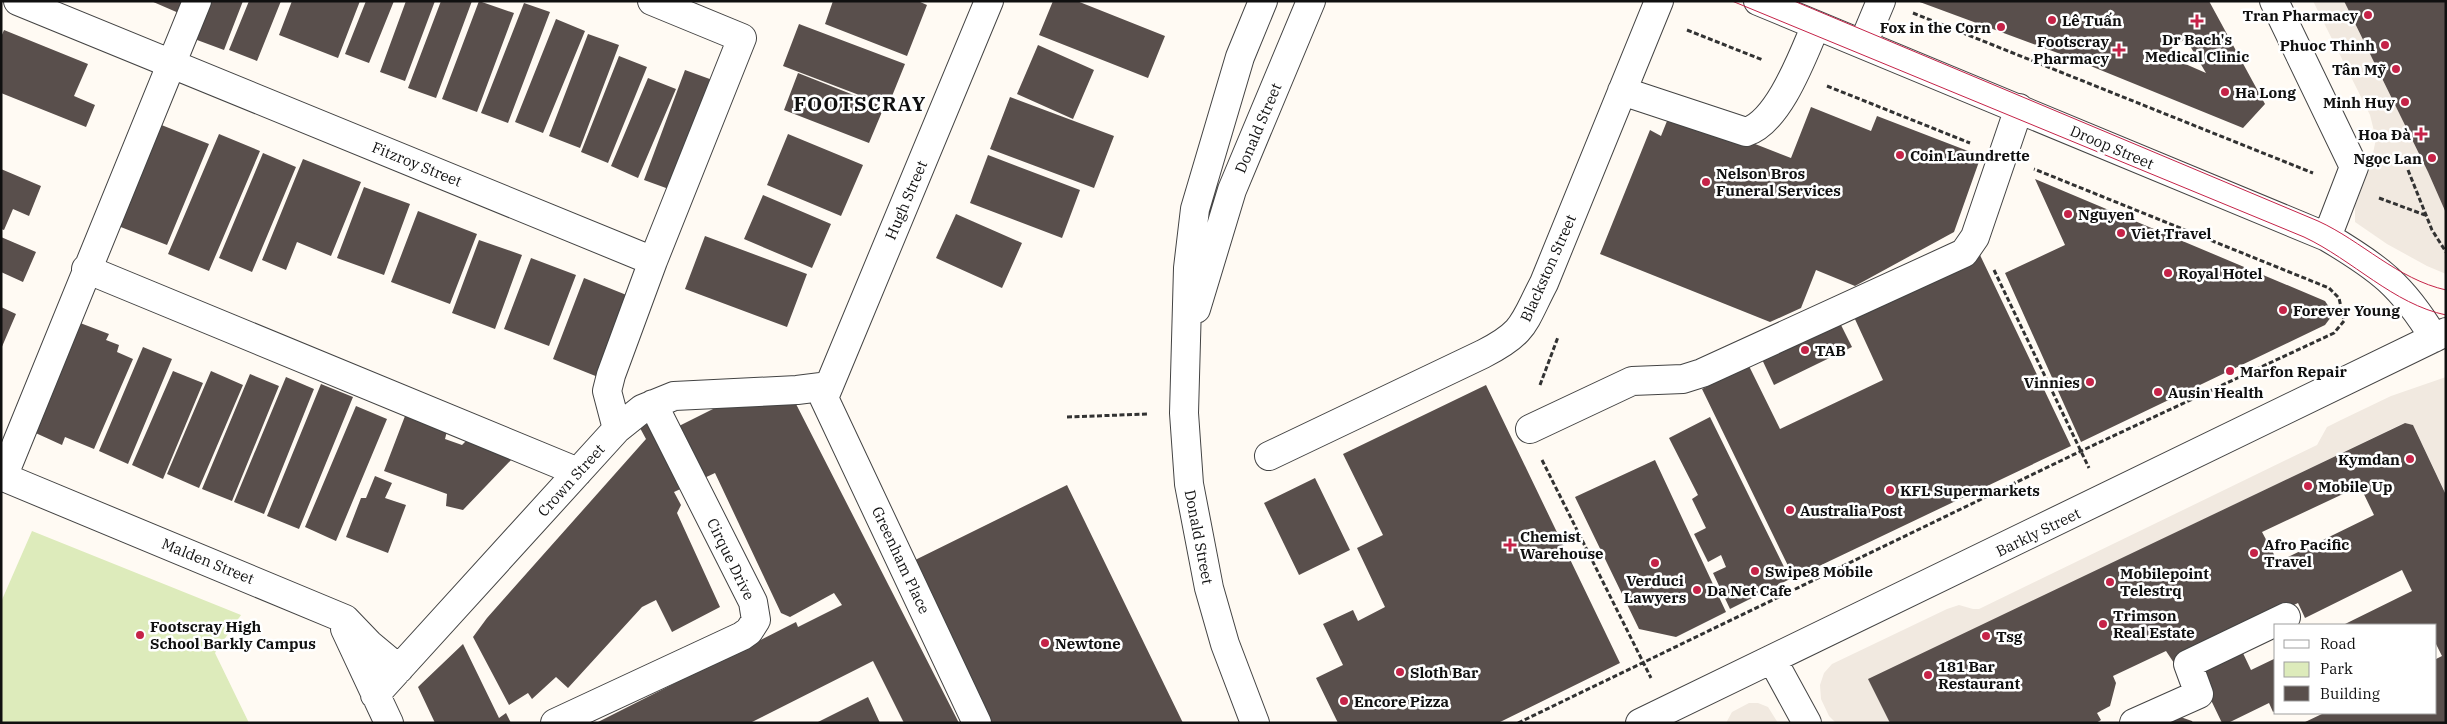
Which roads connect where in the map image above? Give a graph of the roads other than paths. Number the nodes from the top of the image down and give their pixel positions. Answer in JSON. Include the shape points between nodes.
{"nodes":[{"id":1,"x":18,"y":1,"type":"edge"},
{"id":2,"x":197,"y":1,"type":"edge"},
{"id":3,"x":652,"y":1,"type":"edge"},
{"id":4,"x":989,"y":1,"type":"edge"},
{"id":5,"x":1263,"y":1,"type":"edge"},
{"id":6,"x":1311,"y":1,"type":"edge"},
{"id":7,"x":1658,"y":1,"type":"edge"},
{"id":8,"x":1758,"y":1,"type":"edge"},
{"id":9,"x":1881,"y":1,"type":"edge"},
{"id":10,"x":2274,"y":1,"type":"edge"},
{"id":11,"x":1816,"y":25,"type":"junction"},
{"id":12,"x":1863,"y":44,"type":"junction"},
{"id":13,"x":171,"y":63,"type":"junction"},
{"id":14,"x":1622,"y":91,"type":"junction"},
{"id":15,"x":2019,"y":108,"type":"junction"},
{"id":16,"x":2327,"y":237,"type":"junction"},
{"id":17,"x":653,"y":261,"type":"junction"},
{"id":18,"x":86,"y":269,"type":"junction"},
{"id":19,"x":2440,"y":335,"type":"edge"},
{"id":20,"x":1186,"y":344,"type":"junction"},
{"id":21,"x":827,"y":392,"type":"junction"},
{"id":22,"x":653,"y":404,"type":"junction"},
{"id":23,"x":617,"y":429,"type":"junction"},
{"id":24,"x":1530,"y":429,"type":"road end"},
{"id":25,"x":1269,"y":456,"type":"dead end"},
{"id":26,"x":578,"y":472,"type":"junction"},
{"id":27,"x":2,"y":476,"type":"edge"},
{"id":28,"x":338,"y":615,"type":"junction"},
{"id":29,"x":2286,"y":616,"type":"dead end"},
{"id":30,"x":1772,"y":659,"type":"junction"},
{"id":31,"x":400,"y":668,"type":"junction"},
{"id":32,"x":376,"y":695,"type":"junction"},
{"id":33,"x":389,"y":723,"type":"edge"},
{"id":34,"x":555,"y":723,"type":"edge"},
{"id":35,"x":977,"y":723,"type":"edge"},
{"id":36,"x":1255,"y":723,"type":"edge"},
{"id":37,"x":1640,"y":723,"type":"edge"},
{"id":38,"x":1806,"y":723,"type":"edge"},
{"id":39,"x":2134,"y":723,"type":"edge"}],
"edges":[{"from":1,"to":13,"type":"street","name":"Fitzroy Street"},
{"from":2,"to":13,"type":"street"},
{"from":3,"to":17,"type":"street","via":[[742,38]]},
{"from":4,"to":21,"type":"street","name":"Hugh Street"},
{"from":5,"to":20,"type":"street","name":"Donald Street","via":[[1240,57],[1196,202],[1188,268]]},
{"from":6,"to":20,"type":"street","name":"Donald Street","via":[[1232,190]]},
{"from":7,"to":14,"type":"street","name":"Blackston Street"},
{"from":8,"to":11,"type":"street","name":"Droop Street"},
{"from":9,"to":12,"type":"street"},
{"from":10,"to":16,"type":"street","via":[[2354,167]]},
{"from":11,"to":12,"type":"street","name":"Droop Street"},
{"from":11,"to":14,"type":"street","via":[[1784,94],[1755,129],[1746,132]]},
{"from":12,"to":15,"type":"street","name":"Droop Street"},
{"from":13,"to":17,"type":"street","name":"Fitzroy Street"},
{"from":13,"to":18,"type":"street"},
{"from":14,"to":25,"type":"street","name":"Blackston Street","via":[[1544,283],[1517,333],[1483,354]]},
{"from":15,"to":16,"type":"street","name":"Droop Street"},
{"from":15,"to":24,"type":"street","via":[[1975,237],[1964,252],[1702,373],[1683,379],[1632,381]]},
{"from":16,"to":19,"type":"street","name":"Droop Street","via":[[2394,283]]},
{"from":17,"to":23,"type":"street","via":[[611,375],[608,397]]},
{"from":18,"to":26,"type":"street"},
{"from":18,"to":27,"type":"street"},
{"from":19,"to":30,"type":"street","name":"Barkly Street"},
{"from":20,"to":36,"type":"street","name":"Donald Street","via":[[1184,413],[1189,484],[1209,588],[1225,644]]},
{"from":21,"to":22,"type":"street","name":"Crown Street","via":[[686,394]]},
{"from":21,"to":35,"type":"street","name":"Greenham Place"},
{"from":22,"to":23,"type":"street","name":"Crown Street"},
{"from":22,"to":34,"type":"street","name":"Cirque Drive","via":[[753,602],[756,620],[742,636]]},
{"from":23,"to":26,"type":"street","name":"Crown Street"},
{"from":26,"to":31,"type":"street","name":"Crown Street"},
{"from":27,"to":28,"type":"street","name":"Malden Street"},
{"from":28,"to":31,"type":"street","name":"Malden Street","via":[[349,621],[369,644]]},
{"from":28,"to":32,"type":"street"},
{"from":29,"to":39,"type":"street","via":[[2188,664],[2199,694]]},
{"from":30,"to":37,"type":"street","name":"Barkly Street"},
{"from":30,"to":38,"type":"street"},
{"from":31,"to":32,"type":"street","name":"Crown Street"},
{"from":32,"to":33,"type":"street"}]}
